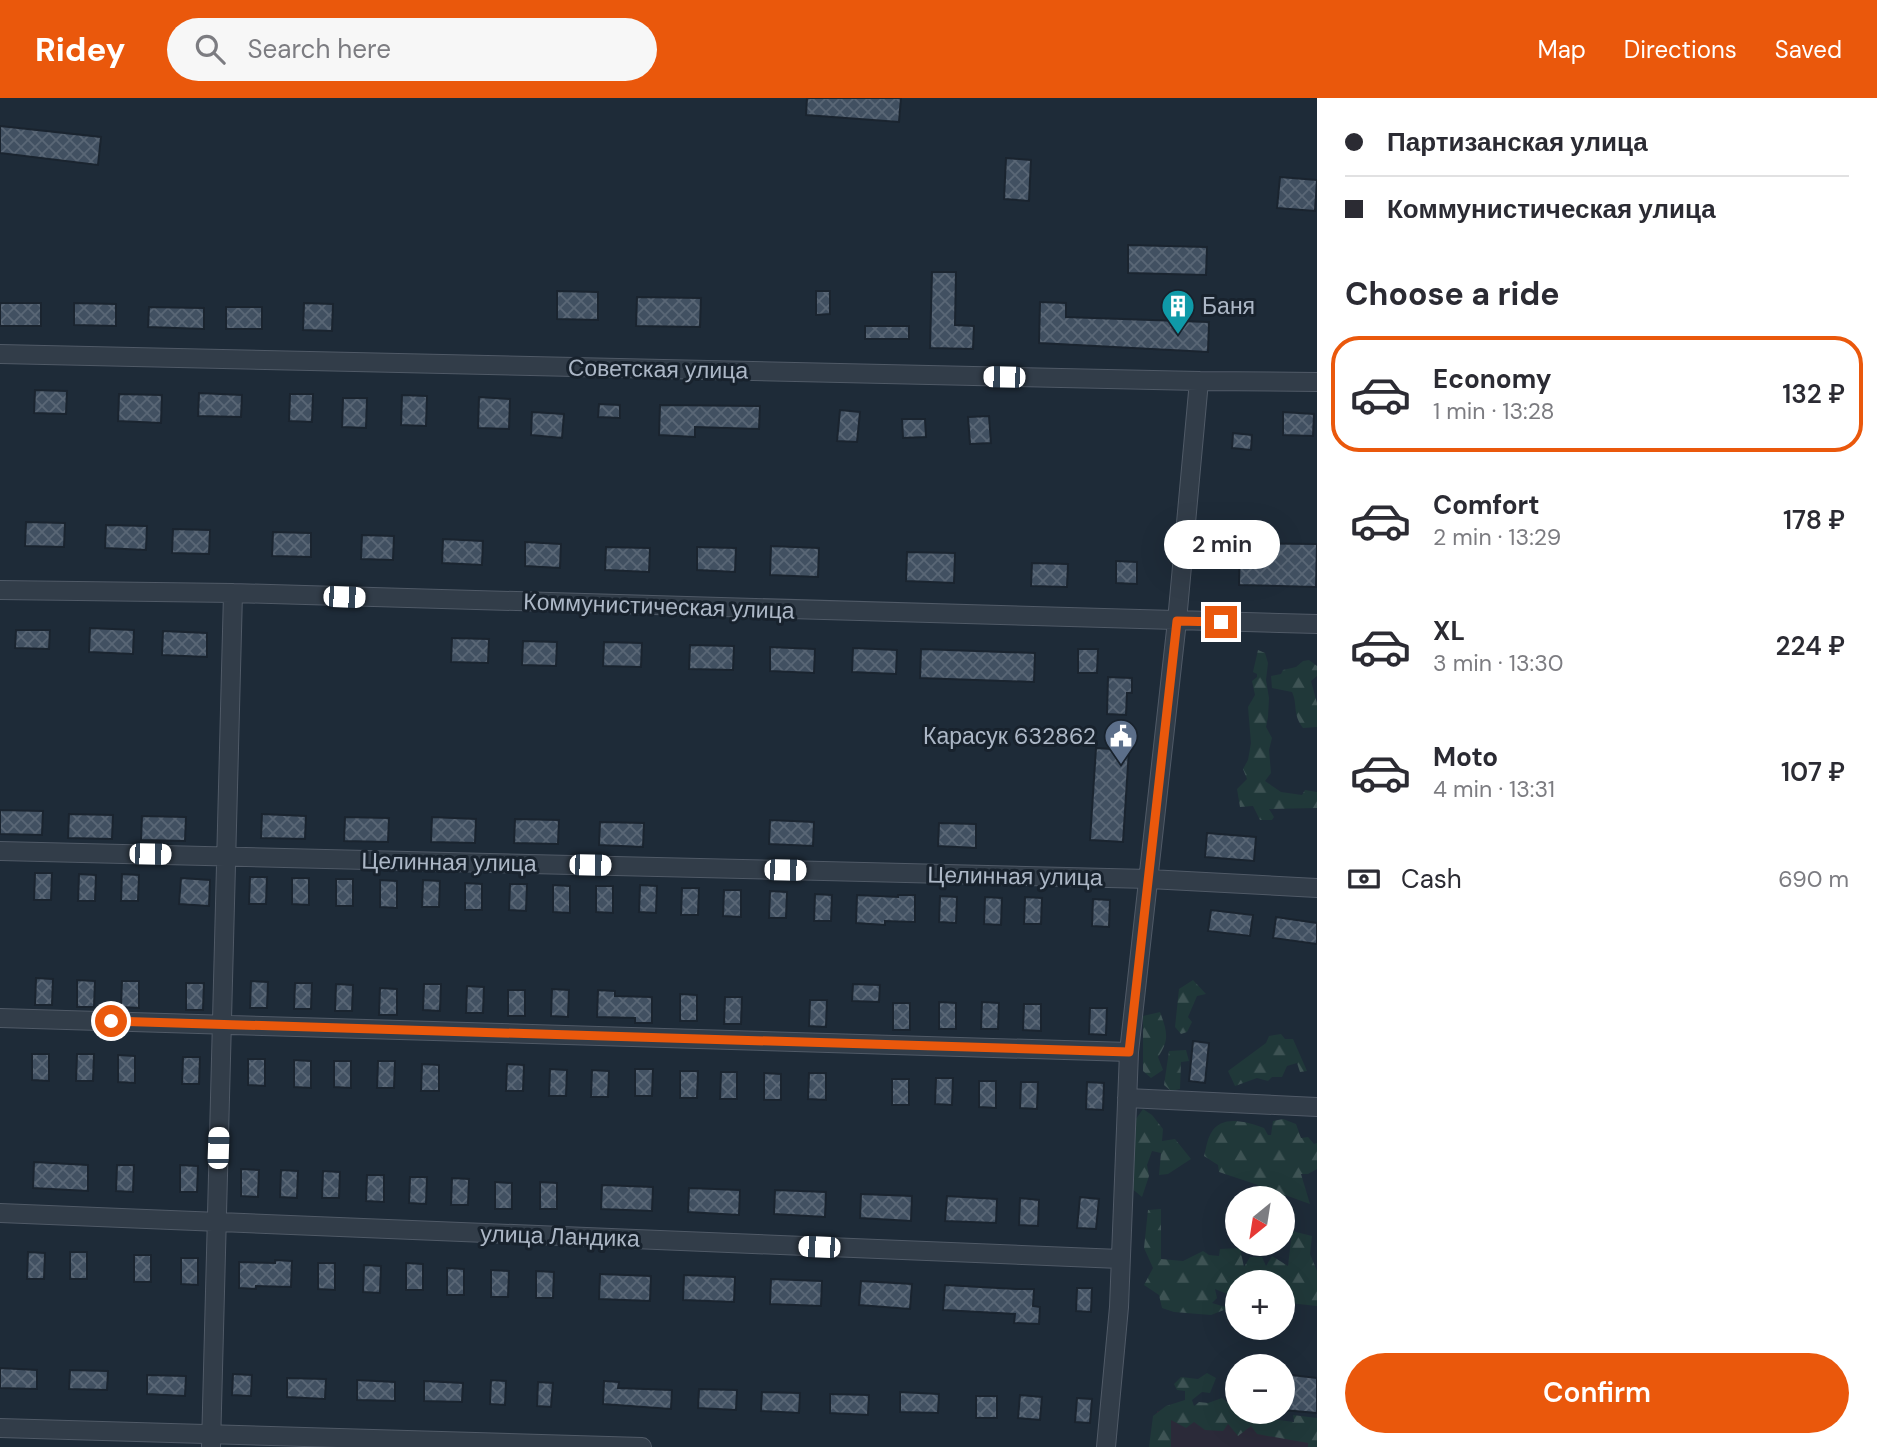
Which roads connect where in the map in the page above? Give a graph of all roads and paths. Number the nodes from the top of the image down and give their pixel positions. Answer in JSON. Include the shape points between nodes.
{"nodes":[{"id":1,"x":0,"y":354,"type":"edge"},
{"id":2,"x":1199,"y":381,"type":"junction"},
{"id":3,"x":1317,"y":382,"type":"edge"},
{"id":4,"x":0,"y":590,"type":"edge"},
{"id":5,"x":233,"y":593,"type":"junction"},
{"id":6,"x":1177,"y":621,"type":"junction"},
{"id":7,"x":1317,"y":624,"type":"edge"},
{"id":8,"x":0,"y":851,"type":"edge"},
{"id":9,"x":226,"y":856,"type":"junction"},
{"id":10,"x":1149,"y":879,"type":"junction"},
{"id":11,"x":1317,"y":888,"type":"edge"},
{"id":12,"x":0,"y":1017,"type":"edge"},
{"id":13,"x":222,"y":1025,"type":"junction"},
{"id":14,"x":1129,"y":1052,"type":"junction"},
{"id":15,"x":1127,"y":1098,"type":"junction"},
{"id":16,"x":1317,"y":1107,"type":"edge"},
{"id":17,"x":0,"y":1213,"type":"edge"},
{"id":18,"x":216,"y":1222,"type":"junction"},
{"id":19,"x":1120,"y":1259,"type":"junction"},
{"id":20,"x":0,"y":1427,"type":"edge"},
{"id":21,"x":211,"y":1441,"type":"edge"},
{"id":22,"x":642,"y":1447,"type":"edge"},
{"id":23,"x":1106,"y":1447,"type":"edge"}],
"edges":[{"from":1,"to":2,"type":"street","name":"Советская улица"},
{"from":2,"to":3,"type":"street","name":"Советская улица"},
{"from":2,"to":6,"type":"street"},
{"from":4,"to":5,"type":"street","name":"Коммунистическая улица"},
{"from":5,"to":6,"type":"street","name":"Коммунистическая улица"},
{"from":5,"to":9,"type":"street"},
{"from":6,"to":7,"type":"street","name":"Коммунистическая улица"},
{"from":6,"to":10,"type":"street"},
{"from":8,"to":9,"type":"street","name":"Целинная улица"},
{"from":9,"to":10,"type":"street","name":"Целинная улица"},
{"from":9,"to":13,"type":"street"},
{"from":10,"to":11,"type":"street","name":"Целинная улица"},
{"from":10,"to":14,"type":"street"},
{"from":12,"to":13,"type":"street"},
{"from":13,"to":14,"type":"street"},
{"from":13,"to":18,"type":"street"},
{"from":14,"to":15,"type":"street"},
{"from":15,"to":16,"type":"street"},
{"from":15,"to":19,"type":"street"},
{"from":17,"to":18,"type":"street","name":"улица Ландика"},
{"from":18,"to":19,"type":"street","name":"улица Ландика"},
{"from":18,"to":21,"type":"street"},
{"from":19,"to":23,"type":"street"},
{"from":20,"to":21,"type":"street"},
{"from":21,"to":22,"type":"street"}]}
